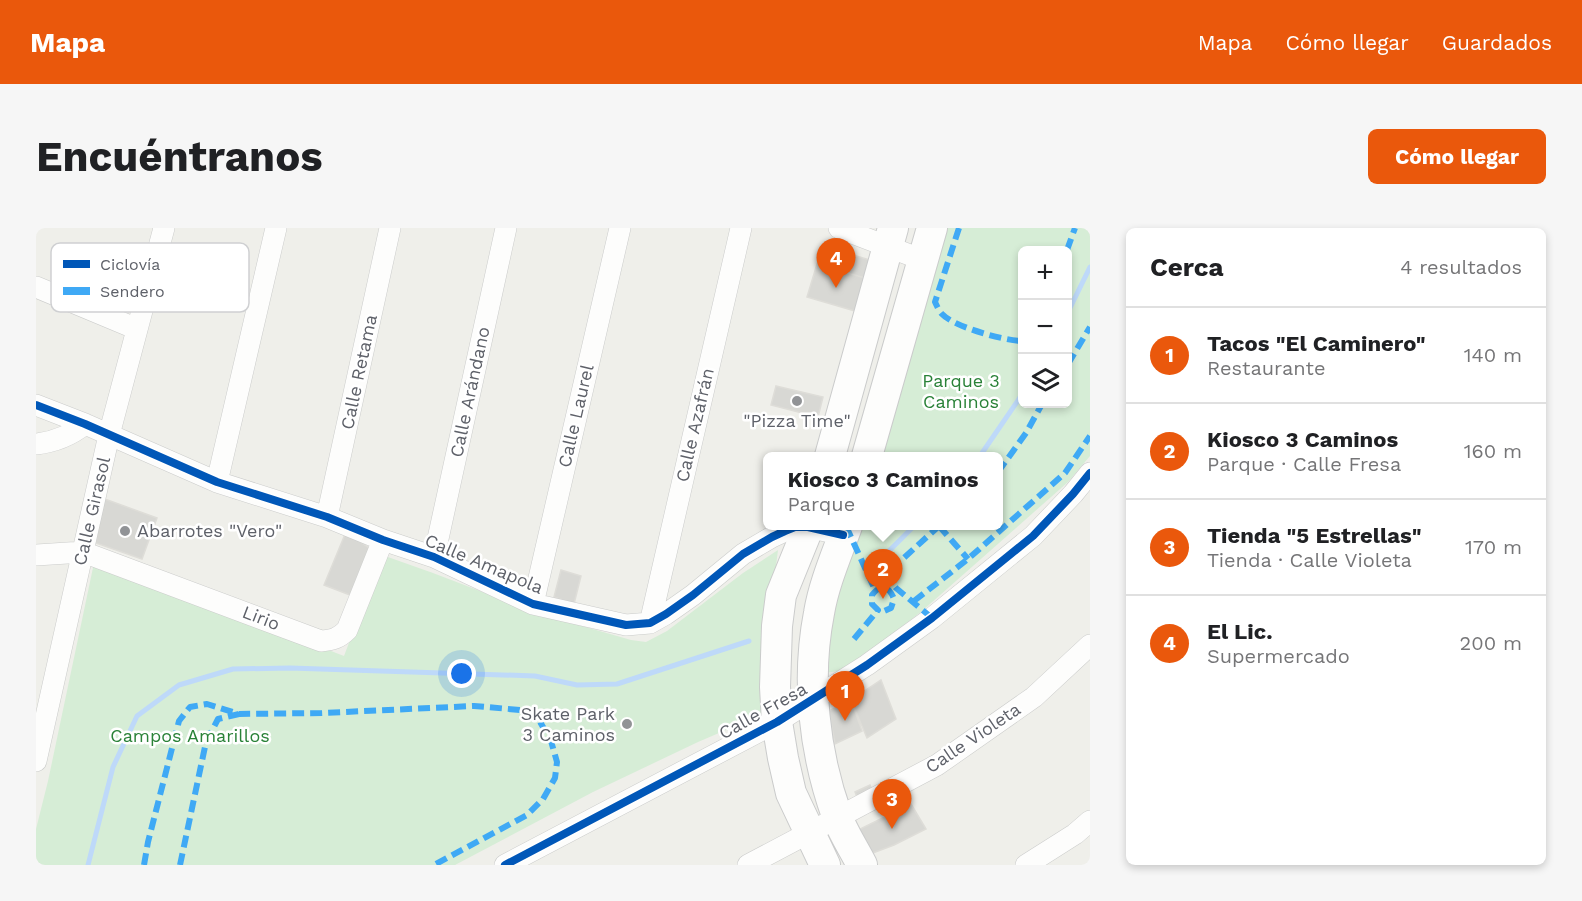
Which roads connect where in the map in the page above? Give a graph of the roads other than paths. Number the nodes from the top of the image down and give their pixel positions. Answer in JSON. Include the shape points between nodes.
{"nodes":[{"id":1,"x":164,"y":228,"type":"edge"},
{"id":2,"x":276,"y":228,"type":"edge"},
{"id":3,"x":390,"y":228,"type":"edge"},
{"id":4,"x":506,"y":228,"type":"edge"},
{"id":5,"x":620,"y":228,"type":"edge"},
{"id":6,"x":741,"y":228,"type":"edge"},
{"id":7,"x":839,"y":228,"type":"edge"},
{"id":8,"x":932,"y":228,"type":"edge"},
{"id":9,"x":890,"y":238,"type":"edge"},
{"id":10,"x":160,"y":243,"type":"edge"},
{"id":11,"x":923,"y":260,"type":"junction"},
{"id":12,"x":36,"y":287,"type":"edge"},
{"id":13,"x":51,"y":293,"type":"edge"},
{"id":14,"x":96,"y":312,"type":"edge"},
{"id":15,"x":142,"y":312,"type":"edge"},
{"id":16,"x":137,"y":329,"type":"junction"},
{"id":17,"x":36,"y":405,"type":"edge"},
{"id":18,"x":85,"y":424,"type":"junction"},
{"id":19,"x":110,"y":435,"type":"junction"},
{"id":20,"x":36,"y":444,"type":"edge"},
{"id":21,"x":831,"y":452,"type":"edge"},
{"id":22,"x":868,"y":452,"type":"edge"},
{"id":23,"x":1090,"y":473,"type":"edge"},
{"id":24,"x":217,"y":482,"type":"junction"},
{"id":25,"x":327,"y":517,"type":"junction"},
{"id":26,"x":788,"y":530,"type":"edge"},
{"id":27,"x":806,"y":530,"type":"edge"},
{"id":28,"x":845,"y":530,"type":"edge"},
{"id":29,"x":383,"y":540,"type":"junction"},
{"id":30,"x":83,"y":552,"type":"junction"},
{"id":31,"x":36,"y":555,"type":"edge"},
{"id":32,"x":434,"y":557,"type":"junction"},
{"id":33,"x":532,"y":604,"type":"junction"},
{"id":34,"x":650,"y":623,"type":"junction"},
{"id":35,"x":1090,"y":645,"type":"edge"},
{"id":36,"x":46,"y":671,"type":"edge"},
{"id":37,"x":813,"y":700,"type":"junction"},
{"id":38,"x":777,"y":722,"type":"junction"},
{"id":39,"x":36,"y":761,"type":"edge"},
{"id":40,"x":838,"y":818,"type":"junction"},
{"id":41,"x":1085,"y":828,"type":"edge"},
{"id":42,"x":809,"y":833,"type":"junction"},
{"id":43,"x":505,"y":865,"type":"edge"},
{"id":44,"x":748,"y":865,"type":"edge"},
{"id":45,"x":825,"y":865,"type":"edge"},
{"id":46,"x":862,"y":865,"type":"edge"},
{"id":47,"x":1026,"y":865,"type":"edge"}],
"edges":[{"from":1,"to":10,"type":"street","name":"Calle Girasol"},
{"from":2,"to":24,"type":"street"},
{"from":3,"to":25,"type":"street","name":"Calle Retama"},
{"from":4,"to":32,"type":"street","name":"Calle Arándano"},
{"from":5,"to":33,"type":"street","name":"Calle Laurel"},
{"from":6,"to":34,"type":"street","name":"Calle Azafrán"},
{"from":7,"to":9,"type":"street"},
{"from":8,"to":11,"type":"street"},
{"from":9,"to":11,"type":"street"},
{"from":9,"to":21,"type":"street"},
{"from":11,"to":22,"type":"street"},
{"from":12,"to":13,"type":"street"},
{"from":14,"to":16,"type":"street"},
{"from":15,"to":16,"type":"street","name":"Calle Girasol"},
{"from":16,"to":19,"type":"street","name":"Calle Girasol"},
{"from":17,"to":18,"type":"street","name":"Calle Amapola"},
{"from":18,"to":19,"type":"street","name":"Calle Amapola"},
{"from":18,"to":20,"type":"street","via":[[66,436]]},
{"from":19,"to":24,"type":"street","name":"Calle Amapola"},
{"from":19,"to":30,"type":"street","name":"Calle Girasol"},
{"from":23,"to":37,"type":"street","name":"Calle Fresa","via":[[1033,536],[972,587]]},
{"from":24,"to":25,"type":"street","name":"Calle Amapola"},
{"from":25,"to":29,"type":"street","name":"Calle Amapola"},
{"from":26,"to":34,"type":"street","via":[[743,554],[693,595]]},
{"from":27,"to":38,"type":"street","via":[[782,595],[777,626]]},
{"from":28,"to":37,"type":"street","via":[[819,611]]},
{"from":29,"to":30,"type":"street","name":"Lirio","via":[[347,630],[336,639],[321,641]]},
{"from":29,"to":32,"type":"street","name":"Calle Amapola"},
{"from":30,"to":31,"type":"street"},
{"from":30,"to":36,"type":"street","name":"Calle Girasol"},
{"from":32,"to":33,"type":"street","name":"Calle Amapola"},
{"from":33,"to":34,"type":"street","name":"Calle Amapola","via":[[626,625]]},
{"from":35,"to":40,"type":"street","name":"Calle Violeta","via":[[1034,697],[937,765]]},
{"from":36,"to":39,"type":"street","name":"Calle Girasol"},
{"from":37,"to":38,"type":"street","name":"Calle Fresa"},
{"from":37,"to":40,"type":"street","via":[[820,755]]},
{"from":38,"to":42,"type":"street","via":[[791,793]]},
{"from":38,"to":43,"type":"street","name":"Calle Fresa"},
{"from":40,"to":42,"type":"street","name":"Calle Violeta"},
{"from":40,"to":46,"type":"street"},
{"from":41,"to":47,"type":"street"},
{"from":42,"to":44,"type":"street","name":"Calle Violeta"},
{"from":42,"to":45,"type":"street"}]}
